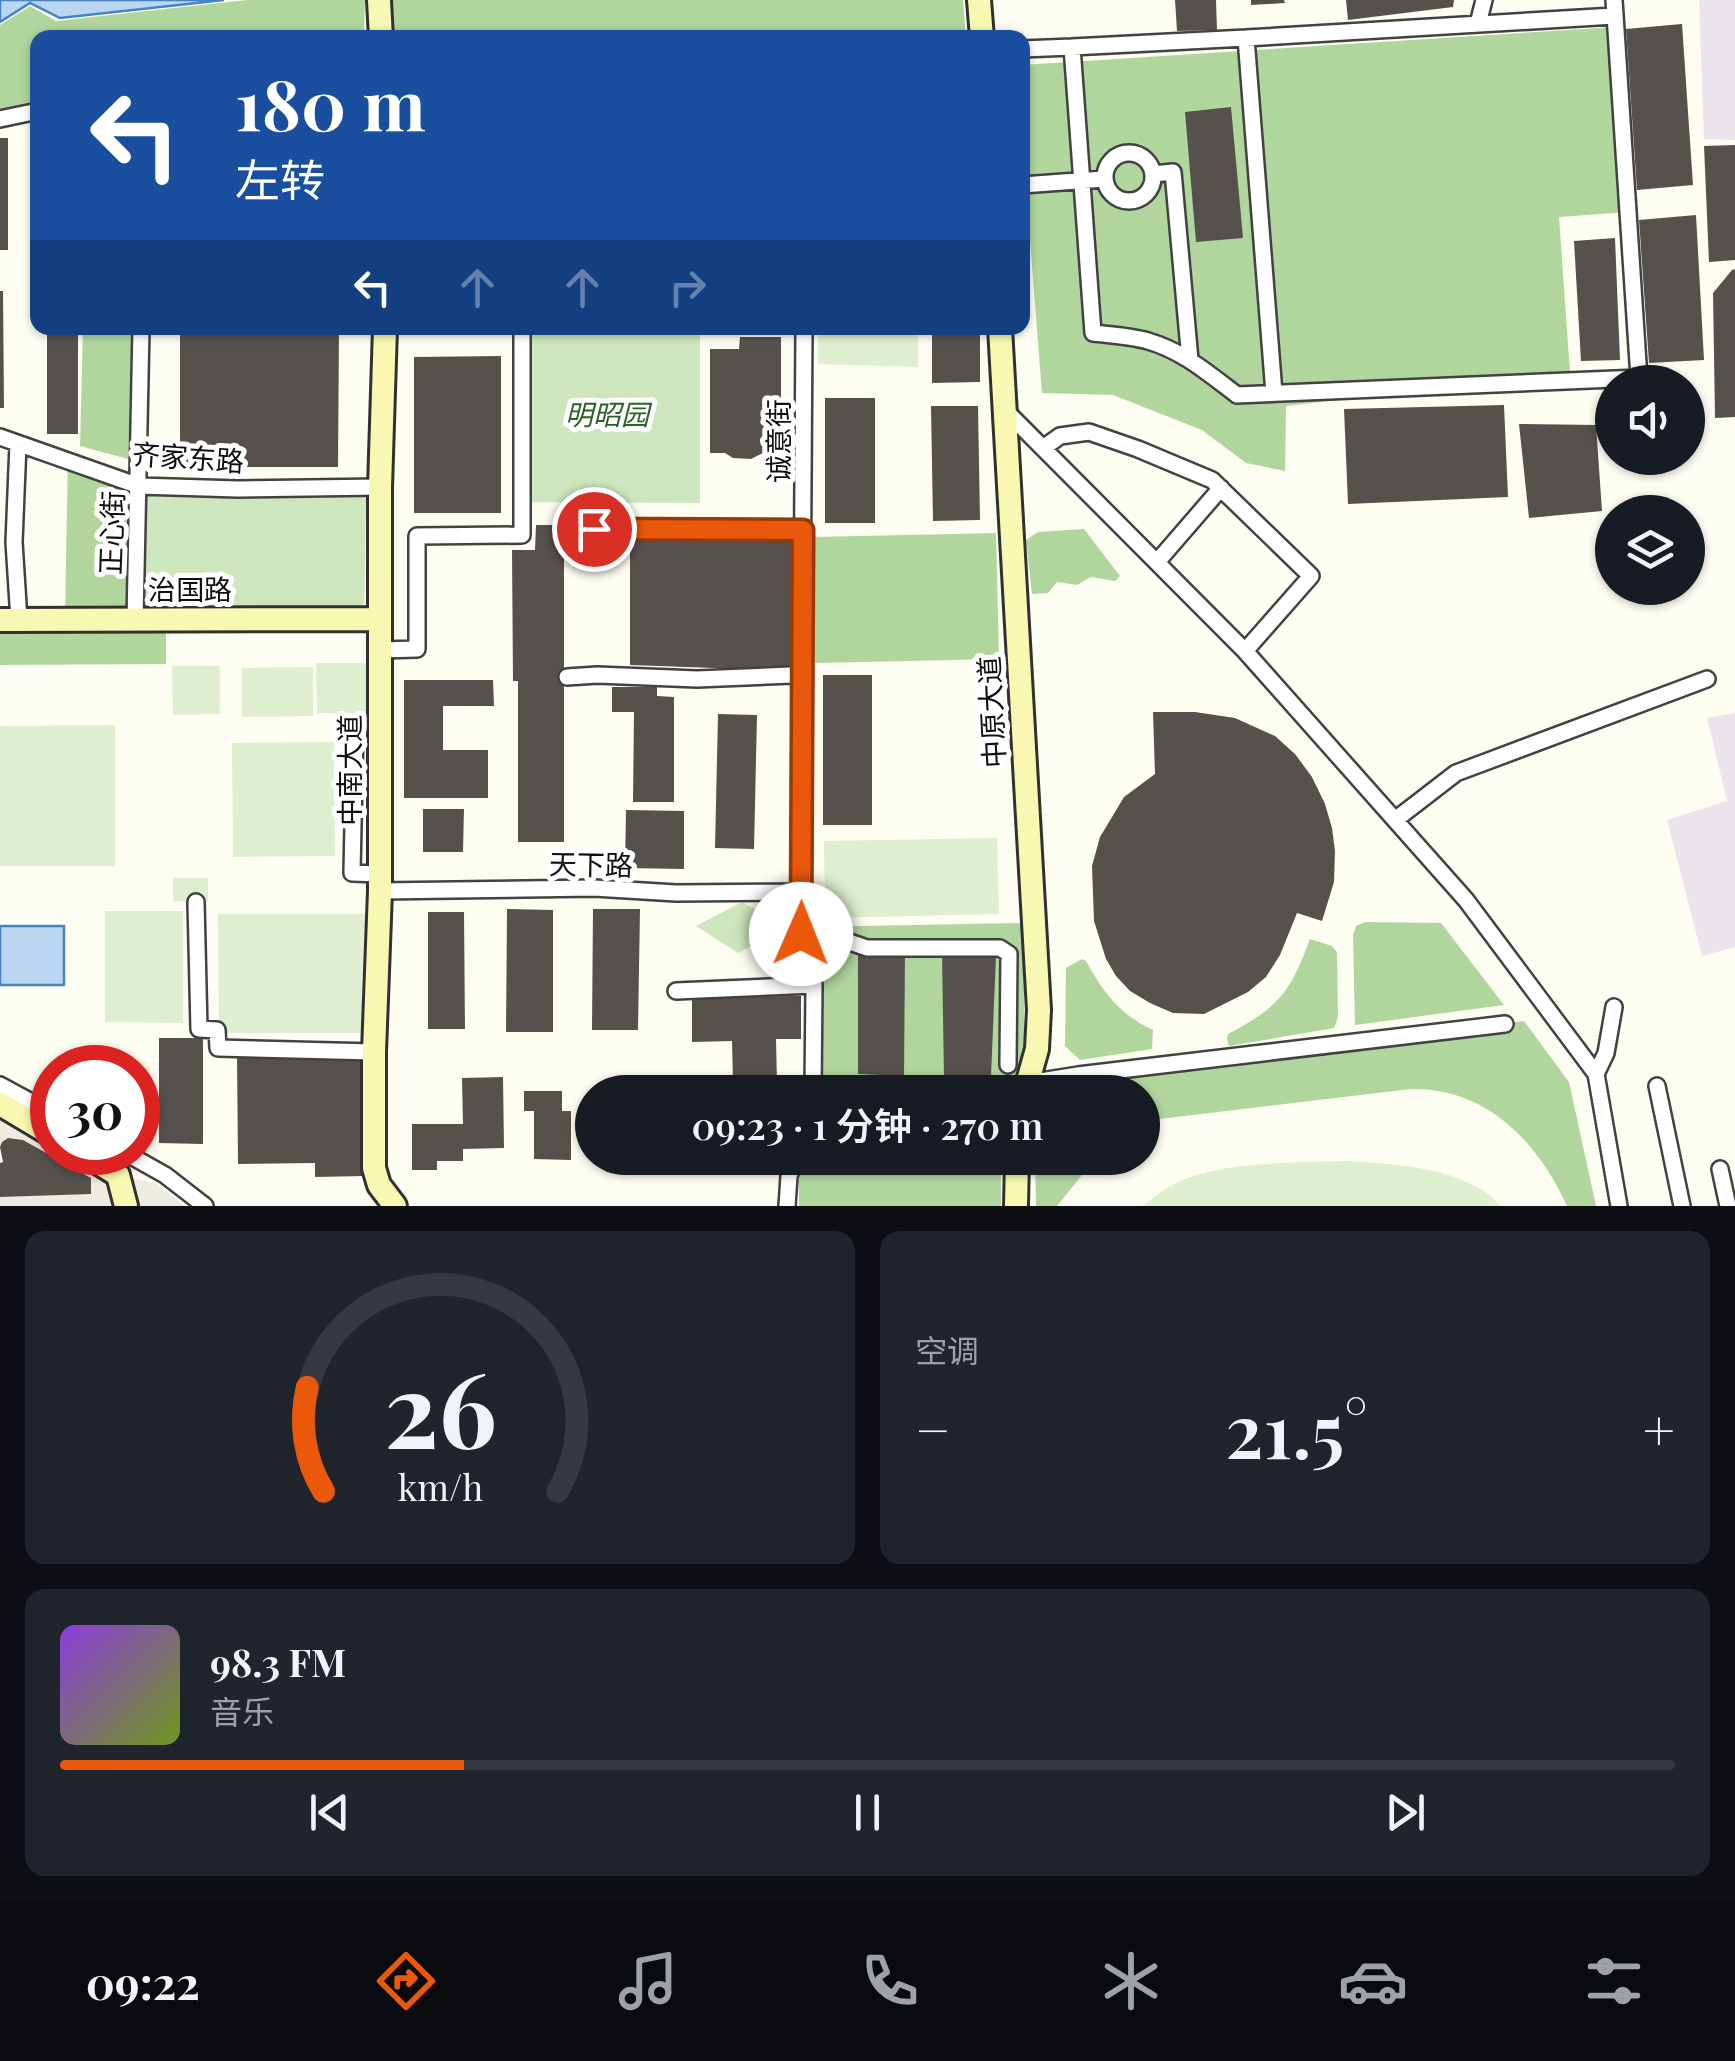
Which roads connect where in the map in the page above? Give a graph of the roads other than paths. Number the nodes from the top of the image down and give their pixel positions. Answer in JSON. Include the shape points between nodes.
{"nodes":[{"id":1,"x":380,"y":0,"type":"edge"},
{"id":2,"x":979,"y":0,"type":"edge"},
{"id":3,"x":1484,"y":0,"type":"edge"},
{"id":4,"x":1614,"y":8,"type":"edge"},
{"id":5,"x":1478,"y":24,"type":"junction"},
{"id":6,"x":382,"y":30,"type":"edge"},
{"id":7,"x":981,"y":30,"type":"edge"},
{"id":8,"x":1246,"y":38,"type":"junction"},
{"id":9,"x":1072,"y":47,"type":"junction"},
{"id":10,"x":1030,"y":49,"type":"edge"},
{"id":11,"x":30,"y":113,"type":"edge"},
{"id":12,"x":0,"y":119,"type":"edge"},
{"id":13,"x":1153,"y":174,"type":"junction"},
{"id":14,"x":1104,"y":179,"type":"junction"},
{"id":15,"x":1082,"y":180,"type":"junction"},
{"id":16,"x":1030,"y":183,"type":"edge"},
{"id":17,"x":141,"y":335,"type":"edge"},
{"id":18,"x":385,"y":335,"type":"edge"},
{"id":19,"x":522,"y":335,"type":"edge"},
{"id":20,"x":804,"y":335,"type":"edge"},
{"id":21,"x":1000,"y":335,"type":"edge"},
{"id":22,"x":1190,"y":360,"type":"junction"},
{"id":23,"x":1274,"y":393,"type":"junction"},
{"id":24,"x":1005,"y":410,"type":"junction"},
{"id":25,"x":0,"y":437,"type":"edge"},
{"id":26,"x":18,"y":444,"type":"junction"},
{"id":27,"x":1042,"y":448,"type":"junction"},
{"id":28,"x":138,"y":486,"type":"junction"},
{"id":29,"x":380,"y":487,"type":"junction"},
{"id":30,"x":1221,"y":488,"type":"junction"},
{"id":31,"x":594,"y":529,"type":"dead end"},
{"id":32,"x":803,"y":530,"type":"junction"},
{"id":33,"x":7,"y":543,"type":"edge"},
{"id":34,"x":1157,"y":562,"type":"junction"},
{"id":35,"x":380,"y":619,"type":"junction"},
{"id":36,"x":9,"y":620,"type":"edge"},
{"id":37,"x":135,"y":620,"type":"junction"},
{"id":38,"x":380,"y":650,"type":"junction"},
{"id":39,"x":1245,"y":651,"type":"junction"},
{"id":40,"x":802,"y":676,"type":"junction"},
{"id":41,"x":567,"y":677,"type":"dead end"},
{"id":42,"x":1707,"y":680,"type":"dead end"},
{"id":43,"x":354,"y":728,"type":"dead end"},
{"id":44,"x":1394,"y":820,"type":"junction"},
{"id":45,"x":380,"y":883,"type":"junction"},
{"id":46,"x":801,"y":892,"type":"junction"},
{"id":47,"x":196,"y":902,"type":"dead end"},
{"id":48,"x":801,"y":934,"type":"junction"},
{"id":49,"x":814,"y":985,"type":"junction"},
{"id":50,"x":676,"y":991,"type":"dead end"},
{"id":51,"x":1614,"y":1007,"type":"dead end"},
{"id":52,"x":1506,"y":1024,"type":"dead end"},
{"id":53,"x":374,"y":1052,"type":"junction"},
{"id":54,"x":1008,"y":1065,"type":"dead end"},
{"id":55,"x":1596,"y":1074,"type":"junction"},
{"id":56,"x":813,"y":1075,"type":"edge"},
{"id":57,"x":1030,"y":1075,"type":"edge"},
{"id":58,"x":1078,"y":1075,"type":"edge"},
{"id":59,"x":0,"y":1084,"type":"edge"},
{"id":60,"x":1657,"y":1086,"type":"dead end"},
{"id":61,"x":30,"y":1101,"type":"edge"},
{"id":62,"x":0,"y":1104,"type":"edge"},
{"id":63,"x":30,"y":1122,"type":"edge"},
{"id":64,"x":1720,"y":1169,"type":"dead end"},
{"id":65,"x":160,"y":1173,"type":"edge"},
{"id":66,"x":118,"y":1175,"type":"edge"},
{"id":67,"x":789,"y":1175,"type":"edge"},
{"id":68,"x":1017,"y":1175,"type":"edge"},
{"id":69,"x":389,"y":1203,"type":"edge"},
{"id":70,"x":126,"y":1206,"type":"edge"},
{"id":71,"x":205,"y":1206,"type":"edge"},
{"id":72,"x":786,"y":1206,"type":"edge"},
{"id":73,"x":1016,"y":1206,"type":"edge"},
{"id":74,"x":1619,"y":1206,"type":"edge"},
{"id":75,"x":1682,"y":1206,"type":"edge"},
{"id":76,"x":1728,"y":1206,"type":"edge"}],
"edges":[{"from":1,"to":6,"type":"main road"},
{"from":2,"to":7,"type":"main road"},
{"from":3,"to":5,"type":"street"},
{"from":4,"to":5,"type":"street"},
{"from":4,"to":23,"type":"street","via":[[1639,378]]},
{"from":5,"to":8,"type":"street"},
{"from":8,"to":9,"type":"street"},
{"from":8,"to":23,"type":"street"},
{"from":9,"to":10,"type":"street"},
{"from":9,"to":15,"type":"street"},
{"from":11,"to":12,"type":"street"},
{"from":13,"to":14,"type":"street","via":[[1143,157],[1128,152],[1113,158]]},
{"from":13,"to":14,"type":"street","via":[[1146,194],[1132,201],[1116,198]]},
{"from":13,"to":22,"type":"street","via":[[1173,172]]},
{"from":14,"to":15,"type":"street"},
{"from":15,"to":16,"type":"street"},
{"from":15,"to":22,"type":"street","via":[[1093,333],[1147,340]]},
{"from":17,"to":28,"type":"street","name":"正心街"},
{"from":18,"to":29,"type":"main road","name":"中南大道"},
{"from":19,"to":38,"type":"street","via":[[522,535],[417,536],[417,649]]},
{"from":20,"to":32,"type":"street","name":"诚意街"},
{"from":21,"to":24,"type":"main road","name":"中原大道"},
{"from":22,"to":23,"type":"street","via":[[1236,395]]},
{"from":24,"to":27,"type":"street"},
{"from":24,"to":57,"type":"main road","name":"中原大道","via":[[1039,1010]]},
{"from":25,"to":26,"type":"street","name":"齐家东路"},
{"from":26,"to":28,"type":"street","name":"齐家东路"},
{"from":26,"to":33,"type":"street"},
{"from":27,"to":30,"type":"street","via":[[1060,436],[1089,432]]},
{"from":27,"to":34,"type":"street"},
{"from":28,"to":29,"type":"street","name":"齐家东路"},
{"from":28,"to":37,"type":"street","name":"正心街"},
{"from":29,"to":35,"type":"main road","name":"中南大道"},
{"from":30,"to":34,"type":"street"},
{"from":30,"to":39,"type":"street","via":[[1311,576]]},
{"from":31,"to":32,"type":"street"},
{"from":32,"to":40,"type":"street","name":"诚意街"},
{"from":33,"to":36,"type":"street"},
{"from":34,"to":39,"type":"street"},
{"from":35,"to":37,"type":"main road","name":"治国路"},
{"from":35,"to":38,"type":"main road","name":"中南大道"},
{"from":36,"to":37,"type":"main road","name":"治国路"},
{"from":38,"to":45,"type":"main road","name":"中南大道"},
{"from":39,"to":44,"type":"street"},
{"from":40,"to":41,"type":"street"},
{"from":40,"to":46,"type":"street","name":"诚意街"},
{"from":42,"to":44,"type":"street","via":[[1456,773]]},
{"from":43,"to":45,"type":"street","via":[[352,873]]},
{"from":44,"to":55,"type":"street","via":[[1466,900]]},
{"from":45,"to":46,"type":"street","name":"天下路"},
{"from":45,"to":53,"type":"main road","name":"中南大道"},
{"from":46,"to":48,"type":"street","name":"诚意街"},
{"from":47,"to":53,"type":"street","via":[[199,1029],[217,1030],[218,1048]]},
{"from":48,"to":49,"type":"street","name":"诚意街"},
{"from":48,"to":54,"type":"street","via":[[867,948],[1000,948],[1009,954]]},
{"from":49,"to":50,"type":"street"},
{"from":49,"to":56,"type":"street","name":"诚意街"},
{"from":51,"to":55,"type":"street"},
{"from":52,"to":58,"type":"street"},
{"from":53,"to":69,"type":"main road","name":"中南大道","via":[[374,1168]]},
{"from":55,"to":74,"type":"street"},
{"from":59,"to":61,"type":"street"},
{"from":60,"to":75,"type":"street"},
{"from":62,"to":63,"type":"main road"},
{"from":64,"to":76,"type":"street"},
{"from":65,"to":71,"type":"street"},
{"from":66,"to":70,"type":"main road"},
{"from":67,"to":72,"type":"street"},
{"from":68,"to":73,"type":"main road"}]}
